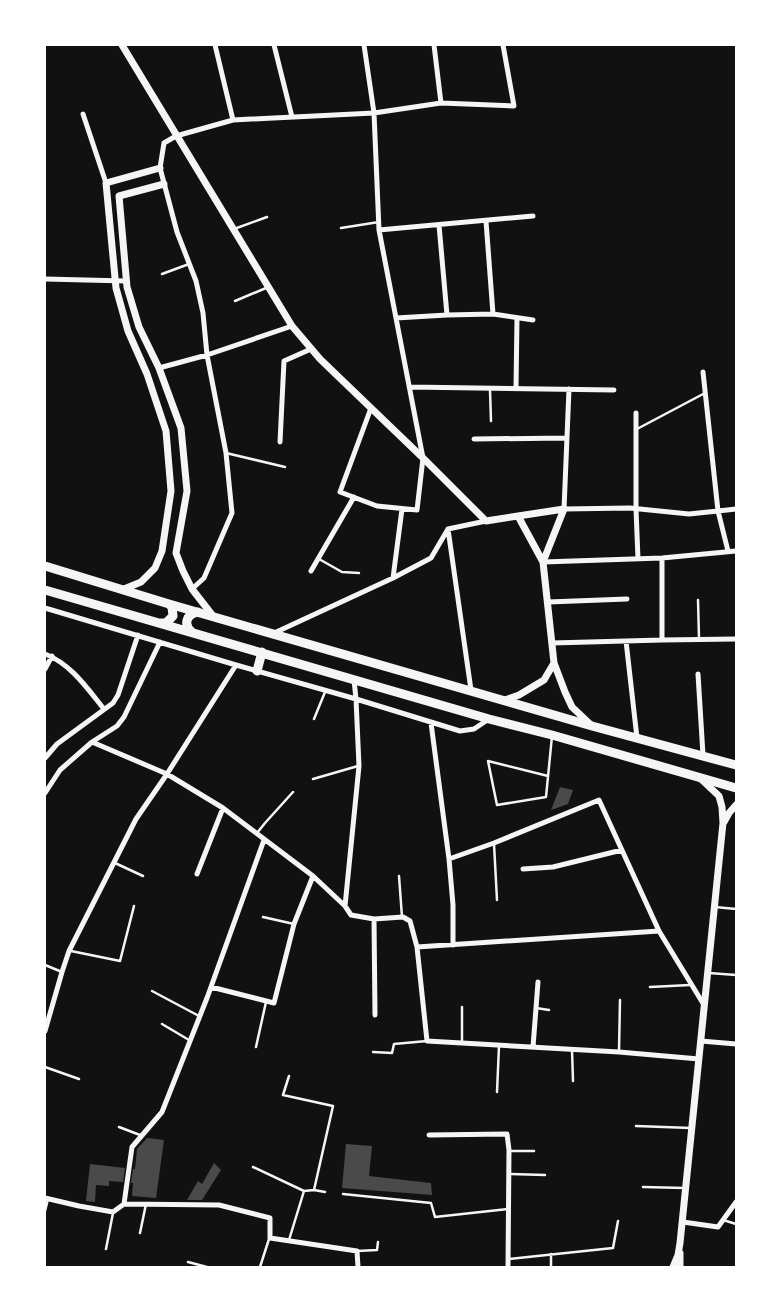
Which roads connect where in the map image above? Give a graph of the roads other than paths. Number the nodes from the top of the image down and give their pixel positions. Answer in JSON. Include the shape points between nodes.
{"nodes":[{"id":1,"x":215,"y":45,"type":"edge"},
{"id":2,"x":274,"y":45,"type":"edge"},
{"id":3,"x":364,"y":45,"type":"edge"},
{"id":4,"x":434,"y":45,"type":"edge"},
{"id":5,"x":503,"y":45,"type":"edge"},
{"id":6,"x":124,"y":46,"type":"edge"},
{"id":7,"x":441,"y":103,"type":"junction"},
{"id":8,"x":374,"y":113,"type":"junction"},
{"id":9,"x":83,"y":114,"type":"dead end"},
{"id":10,"x":292,"y":117,"type":"junction"},
{"id":11,"x":233,"y":120,"type":"junction"},
{"id":12,"x":176,"y":136,"type":"junction"},
{"id":13,"x":160,"y":168,"type":"junction"},
{"id":14,"x":106,"y":183,"type":"junction"},
{"id":15,"x":164,"y":184,"type":"junction"},
{"id":16,"x":533,"y":216,"type":"dead end"},
{"id":17,"x":268,"y":217,"type":"dead end"},
{"id":18,"x":486,"y":220,"type":"junction"},
{"id":19,"x":379,"y":222,"type":"junction"},
{"id":20,"x":438,"y":225,"type":"junction"},
{"id":21,"x":341,"y":228,"type":"dead end"},
{"id":22,"x":233,"y":229,"type":"junction"},
{"id":23,"x":379,"y":230,"type":"junction"},
{"id":24,"x":189,"y":264,"type":"junction"},
{"id":25,"x":162,"y":274,"type":"dead end"},
{"id":26,"x":45,"y":279,"type":"edge"},
{"id":27,"x":115,"y":280,"type":"junction"},
{"id":28,"x":126,"y":281,"type":"junction"},
{"id":29,"x":268,"y":287,"type":"junction"},
{"id":30,"x":235,"y":301,"type":"dead end"},
{"id":31,"x":447,"y":314,"type":"junction"},
{"id":32,"x":492,"y":314,"type":"junction"},
{"id":33,"x":396,"y":318,"type":"junction"},
{"id":34,"x":517,"y":318,"type":"junction"},
{"id":35,"x":533,"y":320,"type":"dead end"},
{"id":36,"x":292,"y":326,"type":"junction"},
{"id":37,"x":311,"y":349,"type":"junction"},
{"id":38,"x":207,"y":355,"type":"junction"},
{"id":39,"x":159,"y":368,"type":"junction"},
{"id":40,"x":703,"y":372,"type":"dead end"},
{"id":41,"x":409,"y":387,"type":"junction"},
{"id":42,"x":490,"y":388,"type":"junction"},
{"id":43,"x":516,"y":388,"type":"junction"},
{"id":44,"x":569,"y":389,"type":"junction"},
{"id":45,"x":614,"y":390,"type":"dead end"},
{"id":46,"x":705,"y":393,"type":"junction"},
{"id":47,"x":371,"y":408,"type":"junction"},
{"id":48,"x":636,"y":413,"type":"dead end"},
{"id":49,"x":491,"y":421,"type":"dead end"},
{"id":50,"x":636,"y":430,"type":"junction"},
{"id":51,"x":567,"y":438,"type":"junction"},
{"id":52,"x":474,"y":439,"type":"dead end"},
{"id":53,"x":280,"y":442,"type":"dead end"},
{"id":54,"x":226,"y":452,"type":"junction"},
{"id":55,"x":423,"y":458,"type":"junction"},
{"id":56,"x":285,"y":468,"type":"dead end"},
{"id":57,"x":354,"y":498,"type":"junction"},
{"id":58,"x":402,"y":508,"type":"junction"},
{"id":59,"x":636,"y":508,"type":"junction"},
{"id":60,"x":564,"y":509,"type":"junction"},
{"id":61,"x":736,"y":509,"type":"edge"},
{"id":62,"x":718,"y":510,"type":"junction"},
{"id":63,"x":518,"y":516,"type":"junction"},
{"id":64,"x":486,"y":520,"type":"junction"},
{"id":65,"x":448,"y":529,"type":"junction"},
{"id":66,"x":728,"y":551,"type":"junction"},
{"id":67,"x":736,"y":551,"type":"edge"},
{"id":68,"x":662,"y":558,"type":"junction"},
{"id":69,"x":318,"y":559,"type":"junction"},
{"id":70,"x":638,"y":559,"type":"junction"},
{"id":71,"x":543,"y":562,"type":"junction"},
{"id":72,"x":45,"y":566,"type":"edge"},
{"id":73,"x":312,"y":571,"type":"dead end"},
{"id":74,"x":359,"y":574,"type":"dead end"},
{"id":75,"x":393,"y":578,"type":"junction"},
{"id":76,"x":124,"y":589,"type":"junction"},
{"id":77,"x":192,"y":589,"type":"junction"},
{"id":78,"x":45,"y":590,"type":"edge"},
{"id":79,"x":627,"y":598,"type":"dead end"},
{"id":80,"x":698,"y":600,"type":"dead end"},
{"id":81,"x":548,"y":602,"type":"junction"},
{"id":82,"x":169,"y":604,"type":"junction"},
{"id":83,"x":45,"y":608,"type":"edge"},
{"id":84,"x":198,"y":612,"type":"junction"},
{"id":85,"x":213,"y":616,"type":"junction"},
{"id":86,"x":161,"y":624,"type":"junction"},
{"id":87,"x":192,"y":632,"type":"junction"},
{"id":88,"x":272,"y":634,"type":"junction"},
{"id":89,"x":138,"y":636,"type":"junction"},
{"id":90,"x":736,"y":638,"type":"edge"},
{"id":91,"x":699,"y":639,"type":"junction"},
{"id":92,"x":662,"y":640,"type":"junction"},
{"id":93,"x":626,"y":641,"type":"junction"},
{"id":94,"x":160,"y":642,"type":"junction"},
{"id":95,"x":552,"y":643,"type":"junction"},
{"id":96,"x":262,"y":652,"type":"junction"},
{"id":97,"x":45,"y":654,"type":"edge"},
{"id":98,"x":52,"y":656,"type":"junction"},
{"id":99,"x":554,"y":663,"type":"junction"},
{"id":100,"x":236,"y":666,"type":"junction"},
{"id":101,"x":45,"y":669,"type":"edge"},
{"id":102,"x":257,"y":671,"type":"junction"},
{"id":103,"x":698,"y":674,"type":"dead end"},
{"id":104,"x":354,"y":679,"type":"junction"},
{"id":105,"x":326,"y":690,"type":"junction"},
{"id":106,"x":471,"y":690,"type":"junction"},
{"id":107,"x":356,"y":699,"type":"junction"},
{"id":108,"x":505,"y":700,"type":"junction"},
{"id":109,"x":104,"y":710,"type":"junction"},
{"id":110,"x":489,"y":718,"type":"junction"},
{"id":111,"x":314,"y":719,"type":"dead end"},
{"id":112,"x":431,"y":723,"type":"junction"},
{"id":113,"x":592,"y":726,"type":"junction"},
{"id":114,"x":552,"y":735,"type":"junction"},
{"id":115,"x":637,"y":738,"type":"junction"},
{"id":116,"x":92,"y":742,"type":"junction"},
{"id":117,"x":703,"y":756,"type":"junction"},
{"id":118,"x":45,"y":758,"type":"edge"},
{"id":119,"x":736,"y":765,"type":"edge"},
{"id":120,"x":359,"y":766,"type":"junction"},
{"id":121,"x":167,"y":774,"type":"junction"},
{"id":122,"x":548,"y":776,"type":"junction"},
{"id":123,"x":699,"y":777,"type":"junction"},
{"id":124,"x":313,"y":779,"type":"dead end"},
{"id":125,"x":736,"y":788,"type":"edge"},
{"id":126,"x":293,"y":792,"type":"dead end"},
{"id":127,"x":45,"y":793,"type":"edge"},
{"id":128,"x":736,"y":805,"type":"edge"},
{"id":129,"x":223,"y":808,"type":"junction"},
{"id":130,"x":724,"y":823,"type":"junction"},
{"id":131,"x":257,"y":833,"type":"junction"},
{"id":132,"x":264,"y":840,"type":"junction"},
{"id":133,"x":494,"y":843,"type":"junction"},
{"id":134,"x":622,"y":850,"type":"junction"},
{"id":135,"x":449,"y":859,"type":"junction"},
{"id":136,"x":114,"y":862,"type":"junction"},
{"id":137,"x":523,"y":869,"type":"dead end"},
{"id":138,"x":197,"y":874,"type":"dead end"},
{"id":139,"x":143,"y":876,"type":"dead end"},
{"id":140,"x":313,"y":876,"type":"junction"},
{"id":141,"x":399,"y":876,"type":"dead end"},
{"id":142,"x":497,"y":900,"type":"dead end"},
{"id":143,"x":134,"y":906,"type":"dead end"},
{"id":144,"x":345,"y":906,"type":"junction"},
{"id":145,"x":714,"y":907,"type":"junction"},
{"id":146,"x":736,"y":909,"type":"edge"},
{"id":147,"x":263,"y":917,"type":"dead end"},
{"id":148,"x":402,"y":918,"type":"junction"},
{"id":149,"x":374,"y":919,"type":"junction"},
{"id":150,"x":294,"y":924,"type":"junction"},
{"id":151,"x":659,"y":931,"type":"junction"},
{"id":152,"x":453,"y":945,"type":"junction"},
{"id":153,"x":417,"y":947,"type":"junction"},
{"id":154,"x":69,"y":950,"type":"junction"},
{"id":155,"x":45,"y":965,"type":"edge"},
{"id":156,"x":62,"y":972,"type":"junction"},
{"id":157,"x":707,"y":973,"type":"junction"},
{"id":158,"x":736,"y":975,"type":"edge"},
{"id":159,"x":538,"y":982,"type":"dead end"},
{"id":160,"x":692,"y":985,"type":"junction"},
{"id":161,"x":211,"y":987,"type":"junction"},
{"id":162,"x":650,"y":987,"type":"dead end"},
{"id":163,"x":152,"y":991,"type":"dead end"},
{"id":164,"x":620,"y":1000,"type":"dead end"},
{"id":165,"x":266,"y":1001,"type":"junction"},
{"id":166,"x":704,"y":1005,"type":"junction"},
{"id":167,"x":462,"y":1007,"type":"dead end"},
{"id":168,"x":536,"y":1008,"type":"junction"},
{"id":169,"x":549,"y":1010,"type":"dead end"},
{"id":170,"x":375,"y":1015,"type":"dead end"},
{"id":171,"x":200,"y":1017,"type":"junction"},
{"id":172,"x":162,"y":1024,"type":"dead end"},
{"id":173,"x":45,"y":1031,"type":"edge"},
{"id":174,"x":190,"y":1041,"type":"junction"},
{"id":175,"x":427,"y":1041,"type":"junction"},
{"id":176,"x":701,"y":1041,"type":"junction"},
{"id":177,"x":462,"y":1043,"type":"junction"},
{"id":178,"x":736,"y":1044,"type":"edge"},
{"id":179,"x":499,"y":1045,"type":"junction"},
{"id":180,"x":256,"y":1047,"type":"dead end"},
{"id":181,"x":533,"y":1047,"type":"junction"},
{"id":182,"x":572,"y":1050,"type":"junction"},
{"id":183,"x":373,"y":1052,"type":"dead end"},
{"id":184,"x":619,"y":1052,"type":"junction"},
{"id":185,"x":699,"y":1059,"type":"junction"},
{"id":186,"x":45,"y":1067,"type":"edge"},
{"id":187,"x":289,"y":1076,"type":"dead end"},
{"id":188,"x":79,"y":1079,"type":"dead end"},
{"id":189,"x":573,"y":1081,"type":"dead end"},
{"id":190,"x":497,"y":1092,"type":"dead end"},
{"id":191,"x":636,"y":1126,"type":"dead end"},
{"id":192,"x":119,"y":1127,"type":"dead end"},
{"id":193,"x":692,"y":1128,"type":"junction"},
{"id":194,"x":430,"y":1135,"type":"dead end"},
{"id":195,"x":142,"y":1136,"type":"junction"},
{"id":196,"x":509,"y":1150,"type":"junction"},
{"id":197,"x":534,"y":1151,"type":"dead end"},
{"id":198,"x":254,"y":1167,"type":"dead end"},
{"id":199,"x":508,"y":1174,"type":"junction"},
{"id":200,"x":545,"y":1175,"type":"dead end"},
{"id":201,"x":643,"y":1187,"type":"dead end"},
{"id":202,"x":686,"y":1188,"type":"junction"},
{"id":203,"x":314,"y":1190,"type":"junction"},
{"id":204,"x":304,"y":1191,"type":"junction"},
{"id":205,"x":325,"y":1192,"type":"dead end"},
{"id":206,"x":343,"y":1194,"type":"dead end"},
{"id":207,"x":46,"y":1199,"type":"edge"},
{"id":208,"x":736,"y":1202,"type":"edge"},
{"id":209,"x":124,"y":1204,"type":"junction"},
{"id":210,"x":146,"y":1204,"type":"junction"},
{"id":211,"x":508,"y":1209,"type":"junction"},
{"id":212,"x":45,"y":1211,"type":"edge"},
{"id":213,"x":113,"y":1212,"type":"junction"},
{"id":214,"x":723,"y":1220,"type":"junction"},
{"id":215,"x":618,"y":1221,"type":"dead end"},
{"id":216,"x":683,"y":1222,"type":"junction"},
{"id":217,"x":736,"y":1224,"type":"edge"},
{"id":218,"x":140,"y":1233,"type":"dead end"},
{"id":219,"x":270,"y":1238,"type":"junction"},
{"id":220,"x":288,"y":1241,"type":"junction"},
{"id":221,"x":378,"y":1242,"type":"dead end"},
{"id":222,"x":680,"y":1243,"type":"junction"},
{"id":223,"x":106,"y":1250,"type":"dead end"},
{"id":224,"x":357,"y":1251,"type":"junction"},
{"id":225,"x":551,"y":1254,"type":"junction"},
{"id":226,"x":508,"y":1259,"type":"junction"},
{"id":227,"x":188,"y":1262,"type":"dead end"},
{"id":228,"x":207,"y":1267,"type":"edge"},
{"id":229,"x":260,"y":1267,"type":"edge"},
{"id":230,"x":358,"y":1267,"type":"edge"},
{"id":231,"x":508,"y":1267,"type":"edge"},
{"id":232,"x":551,"y":1267,"type":"edge"},
{"id":233,"x":673,"y":1267,"type":"edge"},
{"id":234,"x":680,"y":1267,"type":"edge"}],
"edges":[{"from":1,"to":11,"type":"street"},
{"from":2,"to":10,"type":"street"},
{"from":3,"to":8,"type":"street"},
{"from":4,"to":7,"type":"street"},
{"from":5,"to":7,"type":"street","via":[[514,106]]},
{"from":6,"to":12,"type":"street"},
{"from":7,"to":8,"type":"street"},
{"from":8,"to":10,"type":"street"},
{"from":8,"to":19,"type":"street"},
{"from":9,"to":14,"type":"street"},
{"from":10,"to":11,"type":"street"},
{"from":11,"to":12,"type":"street"},
{"from":12,"to":13,"type":"street","via":[[164,143]]},
{"from":12,"to":22,"type":"street"},
{"from":13,"to":14,"type":"street"},
{"from":13,"to":15,"type":"street"},
{"from":14,"to":27,"type":"street"},
{"from":15,"to":24,"type":"street"},
{"from":15,"to":28,"type":"street","via":[[119,196]]},
{"from":16,"to":18,"type":"street"},
{"from":17,"to":22,"type":"lane"},
{"from":18,"to":20,"type":"street"},
{"from":18,"to":32,"type":"street"},
{"from":19,"to":21,"type":"lane"},
{"from":19,"to":23,"type":"street"},
{"from":20,"to":23,"type":"street"},
{"from":20,"to":31,"type":"street"},
{"from":22,"to":29,"type":"street"},
{"from":23,"to":33,"type":"street"},
{"from":24,"to":25,"type":"lane"},
{"from":24,"to":38,"type":"street","via":[[203,313]]},
{"from":26,"to":27,"type":"street"},
{"from":27,"to":28,"type":"street"},
{"from":27,"to":76,"type":"street","via":[[128,331],[166,431],[171,491],[162,551],[155,568],[141,582]]},
{"from":28,"to":39,"type":"street","via":[[139,327]]},
{"from":29,"to":30,"type":"lane"},
{"from":29,"to":36,"type":"street"},
{"from":31,"to":32,"type":"street"},
{"from":31,"to":33,"type":"street"},
{"from":32,"to":34,"type":"street"},
{"from":33,"to":41,"type":"street"},
{"from":34,"to":35,"type":"street"},
{"from":34,"to":43,"type":"street"},
{"from":36,"to":37,"type":"street"},
{"from":36,"to":38,"type":"street"},
{"from":37,"to":47,"type":"street"},
{"from":37,"to":53,"type":"street","via":[[284,361]]},
{"from":38,"to":39,"type":"street"},
{"from":38,"to":54,"type":"street"},
{"from":39,"to":77,"type":"street","via":[[181,428],[187,491],[176,553]]},
{"from":40,"to":46,"type":"street"},
{"from":41,"to":42,"type":"street"},
{"from":41,"to":55,"type":"street"},
{"from":42,"to":43,"type":"street"},
{"from":42,"to":49,"type":"lane"},
{"from":43,"to":44,"type":"street"},
{"from":44,"to":45,"type":"street"},
{"from":44,"to":51,"type":"street"},
{"from":46,"to":50,"type":"lane"},
{"from":46,"to":62,"type":"street"},
{"from":47,"to":55,"type":"street"},
{"from":47,"to":57,"type":"street","via":[[340,492]]},
{"from":48,"to":50,"type":"street"},
{"from":50,"to":59,"type":"street"},
{"from":51,"to":52,"type":"street"},
{"from":51,"to":60,"type":"street"},
{"from":54,"to":56,"type":"lane"},
{"from":54,"to":77,"type":"street","via":[[232,513],[204,578]]},
{"from":55,"to":58,"type":"street","via":[[417,510]]},
{"from":55,"to":64,"type":"street"},
{"from":57,"to":58,"type":"street","via":[[377,506]]},
{"from":57,"to":69,"type":"street"},
{"from":58,"to":75,"type":"street"},
{"from":59,"to":60,"type":"street"},
{"from":59,"to":62,"type":"street","via":[[689,514]]},
{"from":59,"to":70,"type":"street"},
{"from":60,"to":63,"type":"street"},
{"from":60,"to":71,"type":"street"},
{"from":61,"to":62,"type":"street"},
{"from":62,"to":66,"type":"street"},
{"from":63,"to":64,"type":"street"},
{"from":63,"to":71,"type":"street"},
{"from":64,"to":65,"type":"street"},
{"from":65,"to":75,"type":"street","via":[[431,558]]},
{"from":65,"to":106,"type":"street"},
{"from":66,"to":67,"type":"street"},
{"from":66,"to":68,"type":"street"},
{"from":68,"to":70,"type":"street"},
{"from":68,"to":92,"type":"street"},
{"from":69,"to":73,"type":"street"},
{"from":69,"to":74,"type":"lane","via":[[342,572]]},
{"from":70,"to":71,"type":"street"},
{"from":71,"to":81,"type":"street"},
{"from":72,"to":76,"type":"main road"},
{"from":75,"to":88,"type":"street"},
{"from":76,"to":82,"type":"main road"},
{"from":77,"to":85,"type":"street"},
{"from":78,"to":86,"type":"main road"},
{"from":79,"to":81,"type":"street"},
{"from":80,"to":91,"type":"lane"},
{"from":81,"to":95,"type":"street"},
{"from":82,"to":84,"type":"main road"},
{"from":82,"to":86,"type":"main road","via":[[173,616]]},
{"from":83,"to":89,"type":"street"},
{"from":84,"to":85,"type":"main road"},
{"from":84,"to":87,"type":"main road","via":[[193,612],[186,620]]},
{"from":85,"to":88,"type":"main road"},
{"from":86,"to":87,"type":"main road"},
{"from":87,"to":96,"type":"main road"},
{"from":88,"to":106,"type":"main road"},
{"from":89,"to":94,"type":"street"},
{"from":89,"to":109,"type":"street","via":[[118,696]]},
{"from":90,"to":91,"type":"street"},
{"from":91,"to":92,"type":"street"},
{"from":92,"to":93,"type":"street"},
{"from":93,"to":95,"type":"street"},
{"from":93,"to":115,"type":"street"},
{"from":94,"to":100,"type":"street"},
{"from":94,"to":116,"type":"street","via":[[124,718]]},
{"from":95,"to":99,"type":"street"},
{"from":96,"to":102,"type":"main road"},
{"from":96,"to":104,"type":"main road"},
{"from":97,"to":98,"type":"street"},
{"from":98,"to":101,"type":"street"},
{"from":98,"to":109,"type":"street","via":[[80,679]]},
{"from":99,"to":108,"type":"street","via":[[544,680]]},
{"from":99,"to":113,"type":"street","via":[[572,707]]},
{"from":100,"to":102,"type":"street"},
{"from":100,"to":121,"type":"street"},
{"from":102,"to":105,"type":"street"},
{"from":103,"to":117,"type":"street"},
{"from":104,"to":107,"type":"street"},
{"from":104,"to":110,"type":"main road"},
{"from":105,"to":107,"type":"street"},
{"from":105,"to":111,"type":"lane"},
{"from":106,"to":108,"type":"main road"},
{"from":107,"to":112,"type":"street"},
{"from":107,"to":120,"type":"street"},
{"from":108,"to":113,"type":"main road"},
{"from":109,"to":118,"type":"street","via":[[57,744]]},
{"from":110,"to":112,"type":"street","via":[[474,729],[460,731]]},
{"from":110,"to":114,"type":"main road"},
{"from":112,"to":135,"type":"street"},
{"from":113,"to":115,"type":"main road"},
{"from":114,"to":122,"type":"lane"},
{"from":114,"to":123,"type":"main road"},
{"from":115,"to":117,"type":"main road"},
{"from":116,"to":121,"type":"street"},
{"from":116,"to":127,"type":"street","via":[[60,770]]},
{"from":117,"to":119,"type":"main road"},
{"from":120,"to":124,"type":"lane"},
{"from":120,"to":144,"type":"street"},
{"from":121,"to":129,"type":"street"},
{"from":121,"to":136,"type":"street","via":[[136,819]]},
{"from":122,"to":122,"type":"lane","via":[[522,770],[488,761],[497,805],[546,797]]},
{"from":123,"to":125,"type":"main road"},
{"from":123,"to":130,"type":"street","via":[[719,796]]},
{"from":126,"to":131,"type":"lane"},
{"from":128,"to":130,"type":"street"},
{"from":129,"to":131,"type":"street"},
{"from":129,"to":138,"type":"street"},
{"from":130,"to":145,"type":"street"},
{"from":131,"to":132,"type":"street"},
{"from":132,"to":140,"type":"street"},
{"from":132,"to":161,"type":"street"},
{"from":133,"to":134,"type":"street","via":[[599,800]]},
{"from":133,"to":135,"type":"street"},
{"from":133,"to":142,"type":"lane"},
{"from":134,"to":137,"type":"street","via":[[553,867]]},
{"from":134,"to":151,"type":"street"},
{"from":135,"to":152,"type":"street"},
{"from":136,"to":139,"type":"lane"},
{"from":136,"to":154,"type":"street"},
{"from":140,"to":144,"type":"street"},
{"from":140,"to":150,"type":"street"},
{"from":141,"to":148,"type":"lane"},
{"from":143,"to":154,"type":"lane","via":[[120,961]]},
{"from":144,"to":149,"type":"street","via":[[351,915]]},
{"from":145,"to":146,"type":"lane"},
{"from":145,"to":157,"type":"street"},
{"from":147,"to":150,"type":"lane"},
{"from":148,"to":149,"type":"street"},
{"from":148,"to":153,"type":"street","via":[[410,921]]},
{"from":149,"to":170,"type":"street"},
{"from":150,"to":165,"type":"street","via":[[274,1003]]},
{"from":151,"to":152,"type":"street"},
{"from":151,"to":160,"type":"street"},
{"from":152,"to":153,"type":"street"},
{"from":153,"to":175,"type":"street"},
{"from":154,"to":156,"type":"street"},
{"from":155,"to":156,"type":"lane"},
{"from":156,"to":173,"type":"street"},
{"from":157,"to":158,"type":"lane"},
{"from":157,"to":166,"type":"street"},
{"from":159,"to":168,"type":"street"},
{"from":160,"to":162,"type":"lane"},
{"from":160,"to":166,"type":"street"},
{"from":161,"to":165,"type":"street"},
{"from":161,"to":171,"type":"street"},
{"from":163,"to":171,"type":"lane"},
{"from":164,"to":184,"type":"lane"},
{"from":165,"to":180,"type":"lane"},
{"from":166,"to":176,"type":"street"},
{"from":167,"to":177,"type":"lane"},
{"from":168,"to":169,"type":"lane"},
{"from":168,"to":181,"type":"street"},
{"from":171,"to":174,"type":"street"},
{"from":172,"to":174,"type":"lane"},
{"from":174,"to":195,"type":"street","via":[[162,1112]]},
{"from":175,"to":177,"type":"street"},
{"from":175,"to":183,"type":"lane","via":[[394,1044],[392,1053]]},
{"from":176,"to":178,"type":"street"},
{"from":176,"to":185,"type":"street"},
{"from":177,"to":179,"type":"street"},
{"from":179,"to":181,"type":"street"},
{"from":179,"to":190,"type":"lane"},
{"from":181,"to":182,"type":"street"},
{"from":182,"to":184,"type":"street"},
{"from":182,"to":189,"type":"lane"},
{"from":184,"to":185,"type":"street"},
{"from":185,"to":193,"type":"street"},
{"from":186,"to":188,"type":"lane"},
{"from":187,"to":203,"type":"lane","via":[[284,1095],[333,1106]]},
{"from":191,"to":193,"type":"lane"},
{"from":192,"to":195,"type":"lane"},
{"from":193,"to":202,"type":"street"},
{"from":194,"to":196,"type":"street","via":[[507,1134]]},
{"from":195,"to":209,"type":"street","via":[[132,1147]]},
{"from":196,"to":197,"type":"lane"},
{"from":196,"to":199,"type":"street"},
{"from":198,"to":204,"type":"lane"},
{"from":199,"to":200,"type":"lane"},
{"from":199,"to":211,"type":"street"},
{"from":201,"to":202,"type":"lane"},
{"from":202,"to":216,"type":"street"},
{"from":203,"to":204,"type":"lane"},
{"from":203,"to":205,"type":"lane"},
{"from":204,"to":220,"type":"lane"},
{"from":206,"to":211,"type":"lane","via":[[432,1202],[435,1216]]},
{"from":207,"to":212,"type":"lane"},
{"from":207,"to":213,"type":"street"},
{"from":208,"to":214,"type":"street"},
{"from":209,"to":210,"type":"street"},
{"from":209,"to":213,"type":"street"},
{"from":210,"to":218,"type":"lane"},
{"from":210,"to":219,"type":"street","via":[[220,1205],[270,1218]]},
{"from":211,"to":226,"type":"street"},
{"from":213,"to":223,"type":"lane"},
{"from":214,"to":216,"type":"street","via":[[718,1227]]},
{"from":214,"to":217,"type":"lane"},
{"from":215,"to":225,"type":"lane","via":[[613,1248]]},
{"from":216,"to":222,"type":"street"},
{"from":219,"to":220,"type":"street"},
{"from":219,"to":229,"type":"lane"},
{"from":220,"to":224,"type":"street"},
{"from":221,"to":224,"type":"lane","via":[[377,1250]]},
{"from":222,"to":233,"type":"street"},
{"from":222,"to":234,"type":"street"},
{"from":224,"to":230,"type":"street"},
{"from":225,"to":226,"type":"lane"},
{"from":225,"to":232,"type":"lane"},
{"from":226,"to":231,"type":"street"},
{"from":227,"to":228,"type":"lane"}]}
